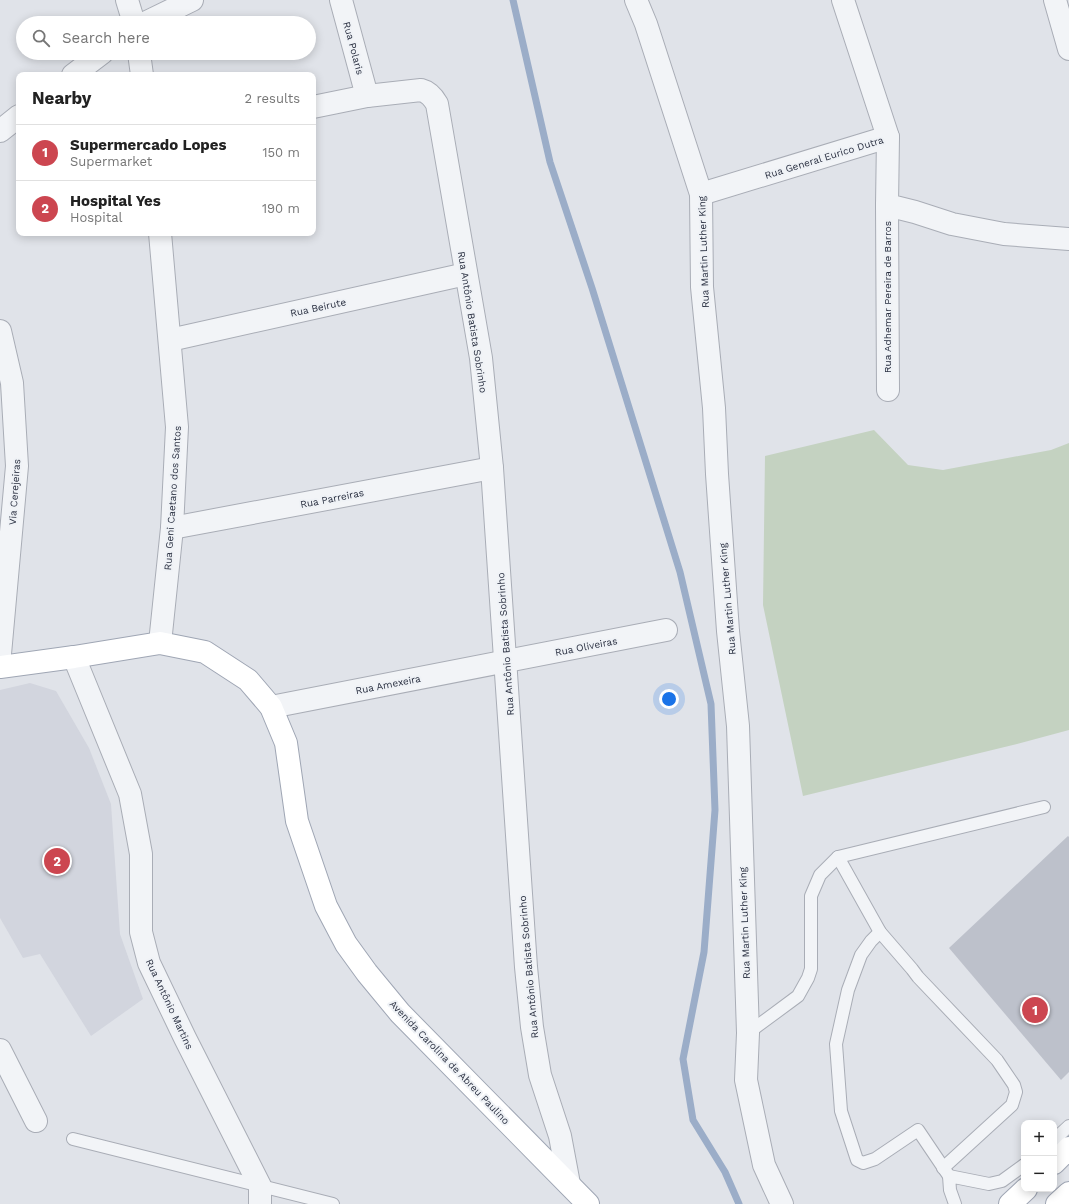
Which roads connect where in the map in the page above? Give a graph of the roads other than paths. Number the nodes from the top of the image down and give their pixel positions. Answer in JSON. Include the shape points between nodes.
{"nodes":[{"id":1,"x":127,"y":0,"type":"edge"},
{"id":2,"x":192,"y":0,"type":"edge"},
{"id":3,"x":341,"y":0,"type":"edge"},
{"id":4,"x":636,"y":0,"type":"edge"},
{"id":5,"x":843,"y":0,"type":"edge"},
{"id":6,"x":1056,"y":0,"type":"edge"},
{"id":7,"x":132,"y":16,"type":"edge"},
{"id":8,"x":159,"y":16,"type":"edge"},
{"id":9,"x":1069,"y":49,"type":"edge"},
{"id":10,"x":93,"y":60,"type":"edge"},
{"id":11,"x":140,"y":60,"type":"edge"},
{"id":12,"x":77,"y":72,"type":"edge"},
{"id":13,"x":142,"y":72,"type":"edge"},
{"id":14,"x":367,"y":96,"type":"junction"},
{"id":15,"x":316,"y":106,"type":"edge"},
{"id":16,"x":16,"y":118,"type":"edge"},
{"id":17,"x":0,"y":131,"type":"edge"},
{"id":18,"x":888,"y":137,"type":"junction"},
{"id":19,"x":701,"y":194,"type":"junction"},
{"id":20,"x":887,"y":205,"type":"junction"},
{"id":21,"x":160,"y":236,"type":"edge"},
{"id":22,"x":1069,"y":239,"type":"edge"},
{"id":23,"x":466,"y":274,"type":"junction"},
{"id":24,"x":0,"y":331,"type":"edge"},
{"id":25,"x":170,"y":340,"type":"junction"},
{"id":26,"x":888,"y":390,"type":"dead end"},
{"id":27,"x":492,"y":468,"type":"junction"},
{"id":28,"x":172,"y":528,"type":"junction"},
{"id":29,"x":666,"y":630,"type":"dead end"},
{"id":30,"x":160,"y":643,"type":"junction"},
{"id":31,"x":0,"y":654,"type":"edge"},
{"id":32,"x":74,"y":657,"type":"junction"},
{"id":33,"x":506,"y":662,"type":"junction"},
{"id":34,"x":0,"y":667,"type":"edge"},
{"id":35,"x":271,"y":707,"type":"junction"},
{"id":36,"x":1044,"y":807,"type":"dead end"},
{"id":37,"x":838,"y":857,"type":"junction"},
{"id":38,"x":880,"y":932,"type":"junction"},
{"id":39,"x":748,"y":1033,"type":"junction"},
{"id":40,"x":0,"y":1050,"type":"edge"},
{"id":41,"x":36,"y":1121,"type":"dead end"},
{"id":42,"x":1069,"y":1126,"type":"edge"},
{"id":43,"x":1057,"y":1137,"type":"edge"},
{"id":44,"x":73,"y":1139,"type":"dead end"},
{"id":45,"x":1069,"y":1148,"type":"edge"},
{"id":46,"x":1057,"y":1160,"type":"edge"},
{"id":47,"x":1021,"y":1167,"type":"edge"},
{"id":48,"x":946,"y":1172,"type":"junction"},
{"id":49,"x":569,"y":1184,"type":"junction"},
{"id":50,"x":1023,"y":1192,"type":"edge"},
{"id":51,"x":1069,"y":1193,"type":"edge"},
{"id":52,"x":260,"y":1195,"type":"edge"},
{"id":53,"x":334,"y":1204,"type":"edge"},
{"id":54,"x":588,"y":1204,"type":"edge"},
{"id":55,"x":782,"y":1204,"type":"edge"},
{"id":56,"x":955,"y":1204,"type":"edge"},
{"id":57,"x":1010,"y":1204,"type":"edge"},
{"id":58,"x":1057,"y":1204,"type":"edge"}],
"edges":[{"from":1,"to":7,"type":"street"},
{"from":2,"to":8,"type":"street"},
{"from":3,"to":14,"type":"street","name":"Rua Polaris"},
{"from":4,"to":19,"type":"street","name":"Rua Martin Luther King"},
{"from":5,"to":18,"type":"street"},
{"from":6,"to":9,"type":"street"},
{"from":10,"to":12,"type":"street"},
{"from":11,"to":13,"type":"street"},
{"from":14,"to":15,"type":"street"},
{"from":14,"to":23,"type":"street","name":"Rua Antônio Batista Sobrinho","via":[[421,90],[431,95],[437,104]]},
{"from":16,"to":17,"type":"street"},
{"from":18,"to":19,"type":"street","name":"Rua General Eurico Dutra"},
{"from":18,"to":20,"type":"street","name":"Rua General Eurico Dutra"},
{"from":19,"to":39,"type":"street","name":"Rua Martin Luther King","via":[[702,287],[714,408],[728,630],[738,726]]},
{"from":20,"to":22,"type":"street","via":[[982,230]]},
{"from":20,"to":26,"type":"street","name":"Rua Adhemar Pereira de Barros"},
{"from":21,"to":25,"type":"street","name":"Rua Geni Caetano dos Santos"},
{"from":23,"to":25,"type":"street","name":"Rua Beirute"},
{"from":23,"to":27,"type":"street","name":"Rua Antônio Batista Sobrinho","via":[[481,358]]},
{"from":24,"to":31,"type":"street","name":"Via Cerejeiras","via":[[12,383],[17,466]]},
{"from":25,"to":28,"type":"street","name":"Rua Geni Caetano dos Santos","via":[[177,428]]},
{"from":27,"to":28,"type":"street","name":"Rua Parreiras"},
{"from":27,"to":33,"type":"street","name":"Rua Antônio Batista Sobrinho"},
{"from":28,"to":30,"type":"street","name":"Rua Geni Caetano dos Santos"},
{"from":29,"to":33,"type":"street","name":"Rua Oliveiras"},
{"from":30,"to":32,"type":"main road","name":"Avenida Carolina de Abreu Paulino"},
{"from":30,"to":35,"type":"main road","name":"Avenida Carolina de Abreu Paulino","via":[[204,652],[248,680]]},
{"from":32,"to":34,"type":"main road","name":"Avenida Carolina de Abreu Paulino"},
{"from":32,"to":52,"type":"street","name":"Rua Antônio Martins","via":[[130,794],[141,854],[141,932],[149,963]]},
{"from":33,"to":35,"type":"street","name":"Rua Amexeira"},
{"from":33,"to":49,"type":"street","name":"Rua Antônio Batista Sobrinho","via":[[532,1027],[540,1075],[560,1136]]},
{"from":35,"to":49,"type":"main road","name":"Avenida Carolina de Abreu Paulino","via":[[286,743],[297,821],[326,906],[346,944],[400,1013]]},
{"from":36,"to":37,"type":"lane"},
{"from":37,"to":38,"type":"lane"},
{"from":37,"to":39,"type":"lane","via":[[820,875],[812,896],[812,969],[808,978],[798,996]]},
{"from":38,"to":48,"type":"lane","via":[[918,977],[997,1060],[1016,1092],[1012,1105]]},
{"from":38,"to":48,"type":"lane","via":[[870,941],[862,955],[848,990],[839,1029],[836,1062],[841,1111],[857,1160],[863,1163],[875,1159],[918,1130]]},
{"from":39,"to":55,"type":"street","name":"Rua Martin Luther King","via":[[746,1080],[764,1165]]},
{"from":40,"to":41,"type":"street"},
{"from":42,"to":43,"type":"lane"},
{"from":44,"to":52,"type":"lane"},
{"from":45,"to":46,"type":"main road"},
{"from":47,"to":48,"type":"lane","via":[[1002,1181],[989,1184]]},
{"from":48,"to":56,"type":"lane"},
{"from":49,"to":54,"type":"main road","name":"Avenida Carolina de Abreu Paulino"},
{"from":50,"to":57,"type":"main road"},
{"from":51,"to":58,"type":"main road"},
{"from":52,"to":53,"type":"lane"}]}
